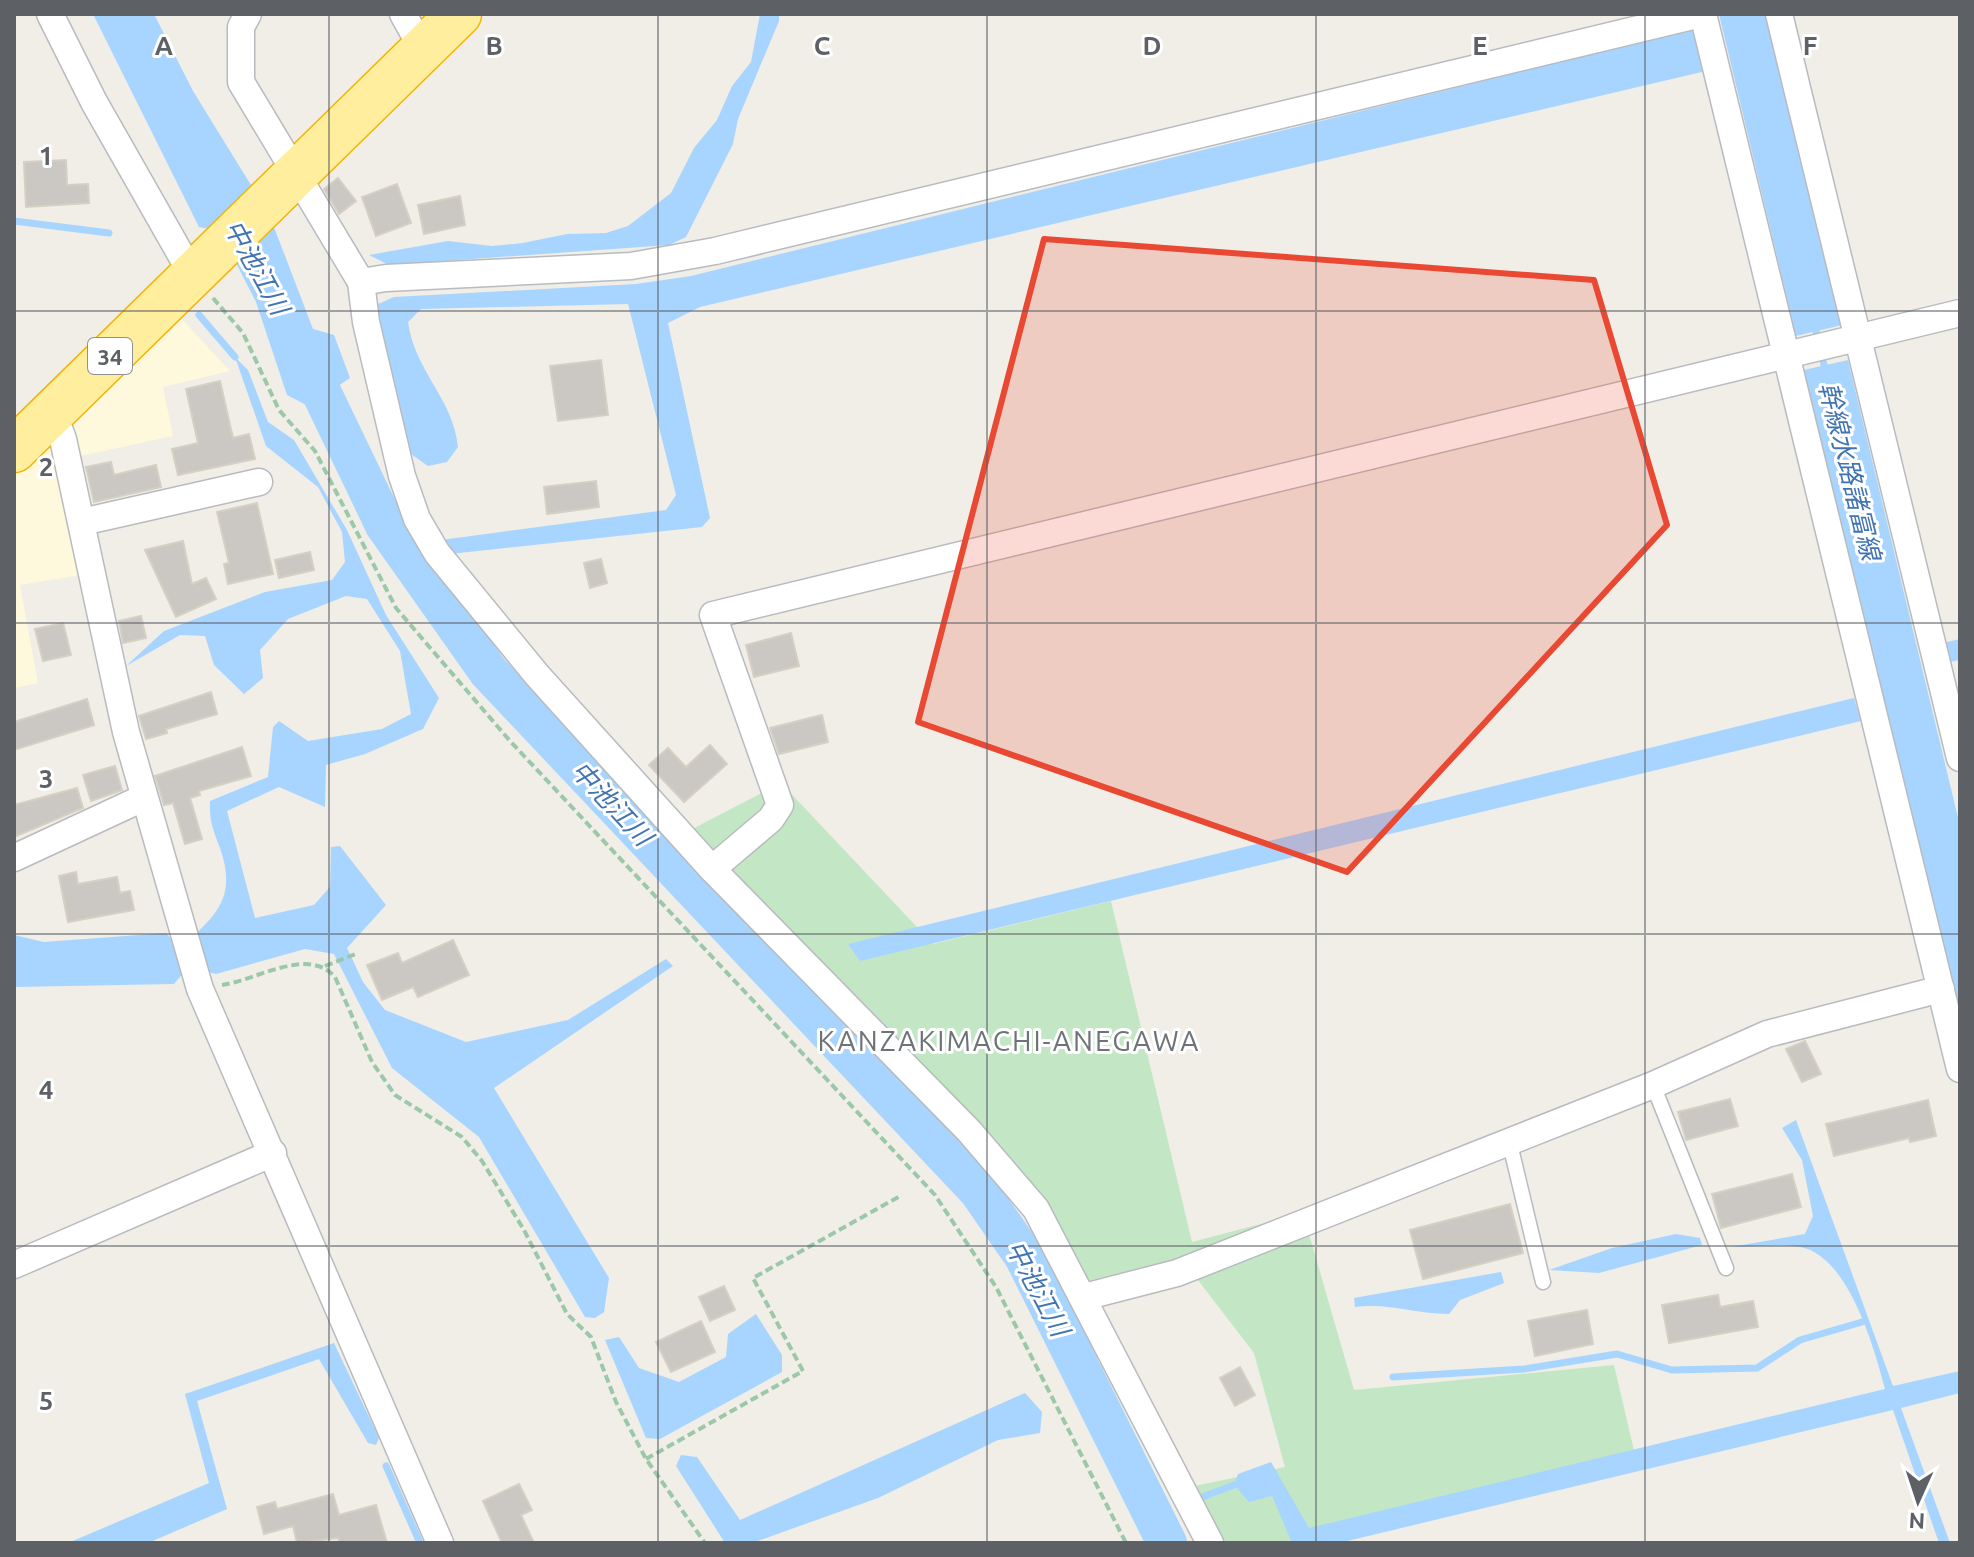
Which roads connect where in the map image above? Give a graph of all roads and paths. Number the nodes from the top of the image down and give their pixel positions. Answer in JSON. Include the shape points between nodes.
{"nodes":[{"id":1,"x":50,"y":14,"type":"edge"},
{"id":2,"x":248,"y":14,"type":"edge"},
{"id":3,"x":459,"y":14,"type":"edge"},
{"id":4,"x":1702,"y":14,"type":"edge"},
{"id":5,"x":1779,"y":14,"type":"edge"},
{"id":6,"x":413,"y":32,"type":"edge"},
{"id":7,"x":288,"y":183,"type":"junction"},
{"id":8,"x":200,"y":269,"type":"junction"},
{"id":9,"x":361,"y":282,"type":"junction"},
{"id":10,"x":1960,"y":313,"type":"edge"},
{"id":11,"x":1859,"y":339,"type":"junction"},
{"id":12,"x":1811,"y":349,"type":"junction"},
{"id":13,"x":53,"y":412,"type":"junction"},
{"id":14,"x":14,"y":450,"type":"edge"},
{"id":15,"x":259,"y":482,"type":"dead end"},
{"id":16,"x":82,"y":522,"type":"junction"},
{"id":17,"x":1960,"y":758,"type":"edge"},
{"id":18,"x":143,"y":798,"type":"junction"},
{"id":19,"x":14,"y":858,"type":"edge"},
{"id":20,"x":712,"y":869,"type":"junction"},
{"id":21,"x":358,"y":953,"type":"dead end"},
{"id":22,"x":325,"y":966,"type":"junction"},
{"id":23,"x":200,"y":989,"type":"junction"},
{"id":24,"x":1941,"y":989,"type":"junction"},
{"id":25,"x":1960,"y":1069,"type":"edge"},
{"id":26,"x":1653,"y":1085,"type":"junction"},
{"id":27,"x":1509,"y":1140,"type":"junction"},
{"id":28,"x":273,"y":1153,"type":"junction"},
{"id":29,"x":902,"y":1195,"type":"dead end"},
{"id":30,"x":14,"y":1265,"type":"edge"},
{"id":31,"x":1726,"y":1268,"type":"dead end"},
{"id":32,"x":1543,"y":1282,"type":"dead end"},
{"id":33,"x":1084,"y":1297,"type":"junction"},
{"id":34,"x":646,"y":1459,"type":"junction"},
{"id":35,"x":440,"y":1543,"type":"edge"},
{"id":36,"x":705,"y":1543,"type":"edge"},
{"id":37,"x":1126,"y":1543,"type":"edge"},
{"id":38,"x":1210,"y":1543,"type":"edge"}],
"edges":[{"from":1,"to":8,"type":"street","via":[[94,102]]},
{"from":2,"to":7,"type":"street","via":[[241,27],[241,82]]},
{"from":3,"to":6,"type":"highway","number":"34"},
{"from":4,"to":9,"type":"street","via":[[715,251],[631,266]]},
{"from":4,"to":12,"type":"street"},
{"from":5,"to":11,"type":"street"},
{"from":6,"to":7,"type":"highway","number":"34"},
{"from":7,"to":8,"type":"highway","number":"34"},
{"from":7,"to":9,"type":"street"},
{"from":8,"to":13,"type":"highway","number":"34"},
{"from":8,"to":37,"type":"path","via":[[243,333],[279,410],[315,451],[396,608],[521,753],[935,1195],[996,1287]]},
{"from":9,"to":20,"type":"street","via":[[402,476],[417,519],[437,553],[537,675]]},
{"from":10,"to":11,"type":"street"},
{"from":11,"to":12,"type":"street"},
{"from":11,"to":17,"type":"street"},
{"from":12,"to":20,"type":"street","via":[[713,615],[780,805],[771,819]]},
{"from":12,"to":24,"type":"street"},
{"from":13,"to":14,"type":"highway","number":"34"},
{"from":13,"to":16,"type":"street"},
{"from":15,"to":16,"type":"street"},
{"from":16,"to":18,"type":"street"},
{"from":18,"to":19,"type":"street"},
{"from":18,"to":23,"type":"street"},
{"from":20,"to":33,"type":"street","via":[[969,1131],[1036,1209]]},
{"from":21,"to":22,"type":"path"},
{"from":22,"to":23,"type":"path","via":[[305,962]]},
{"from":22,"to":34,"type":"path","via":[[335,977],[372,1062],[395,1095],[462,1137],[482,1161],[567,1314],[591,1337]]},
{"from":23,"to":28,"type":"street"},
{"from":24,"to":25,"type":"street"},
{"from":24,"to":26,"type":"street","via":[[1767,1034]]},
{"from":26,"to":27,"type":"street"},
{"from":26,"to":31,"type":"lane"},
{"from":27,"to":32,"type":"lane"},
{"from":27,"to":33,"type":"street","via":[[1177,1273]]},
{"from":28,"to":30,"type":"street"},
{"from":28,"to":35,"type":"street"},
{"from":29,"to":34,"type":"path","via":[[753,1278],[803,1371]]},
{"from":33,"to":38,"type":"street"},
{"from":34,"to":36,"type":"path"}]}
